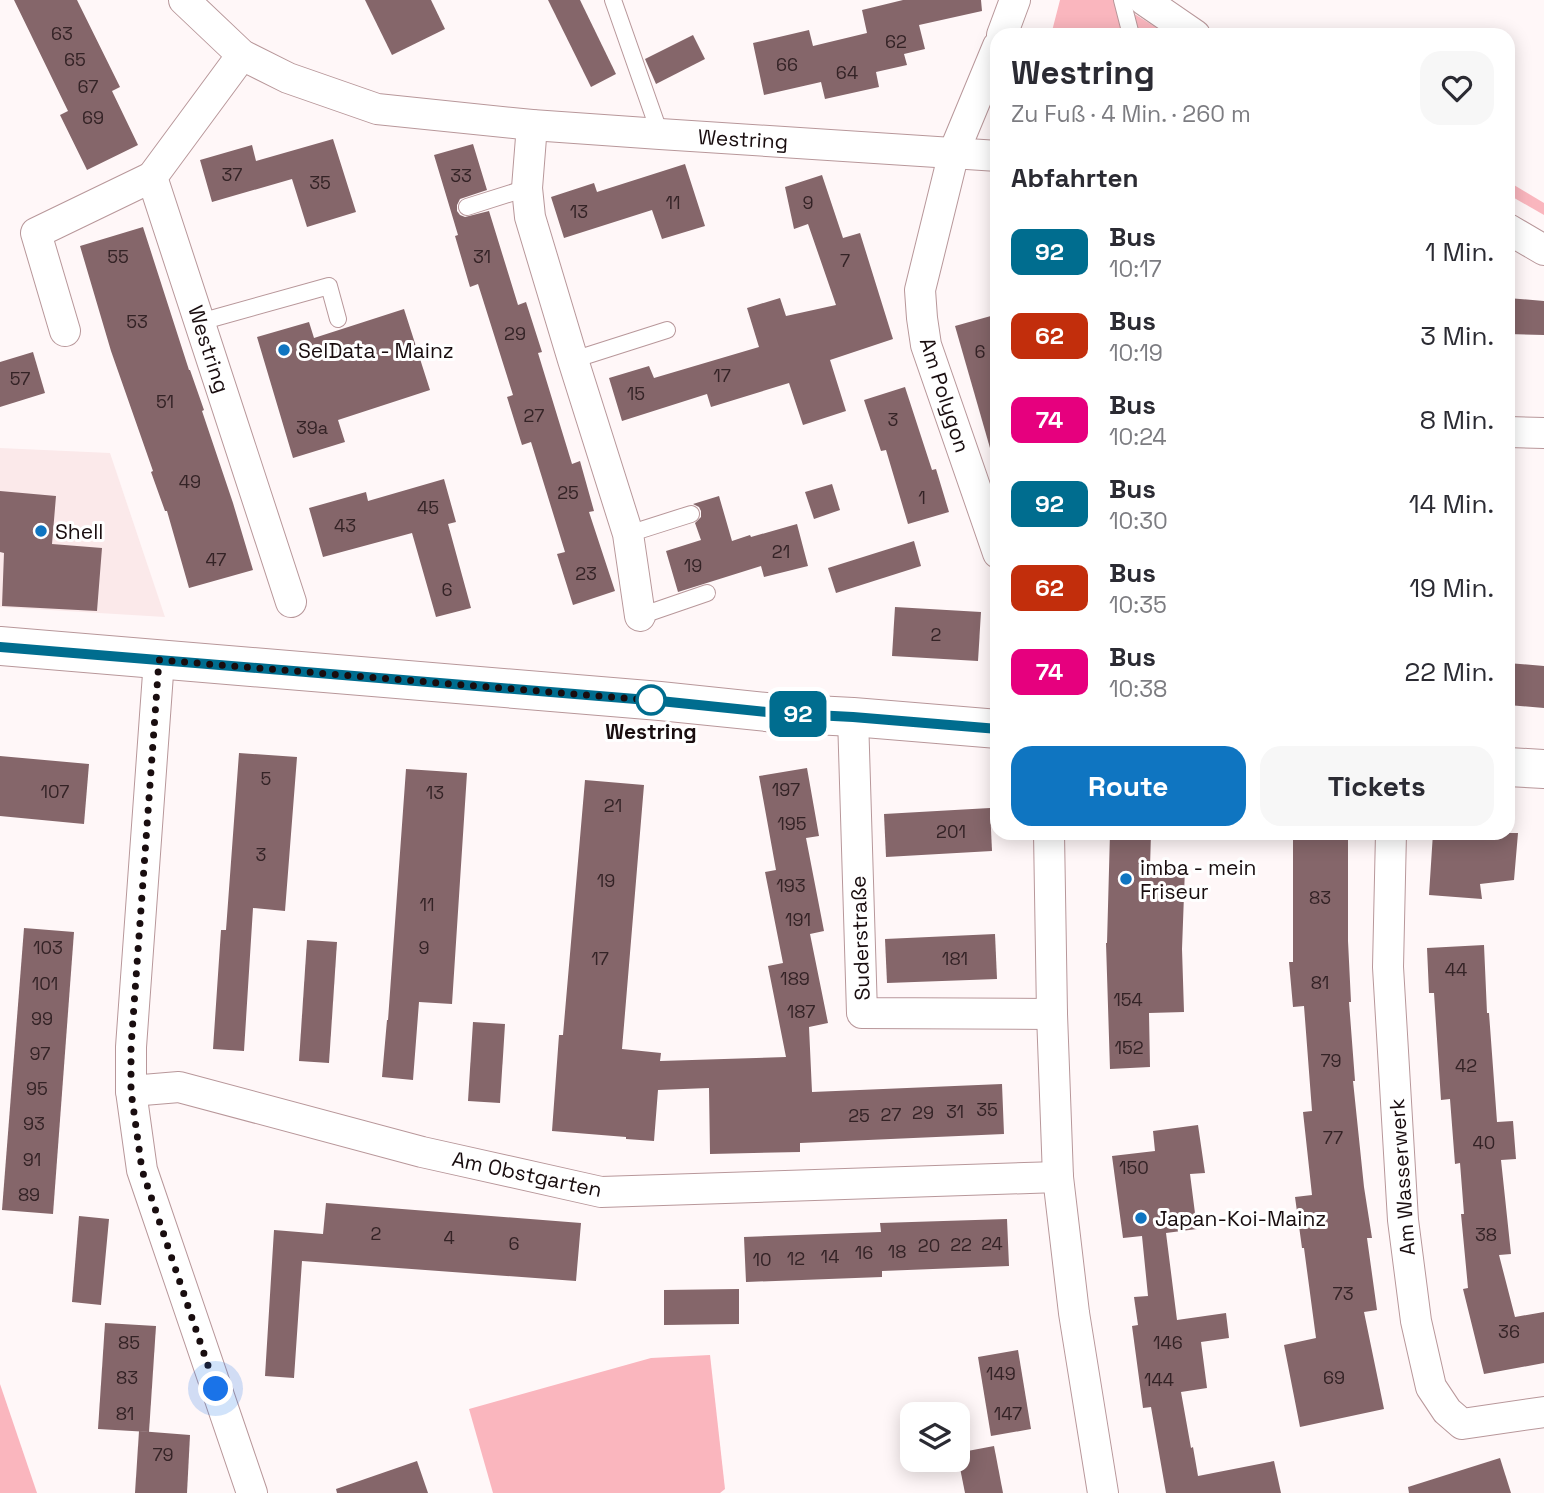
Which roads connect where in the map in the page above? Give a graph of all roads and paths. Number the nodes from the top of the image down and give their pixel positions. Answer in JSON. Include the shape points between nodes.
{"nodes":[{"id":1,"x":184,"y":0,"type":"edge"},
{"id":2,"x":613,"y":0,"type":"edge"},
{"id":3,"x":1015,"y":0,"type":"edge"},
{"id":4,"x":1122,"y":0,"type":"edge"},
{"id":5,"x":1144,"y":0,"type":"edge"},
{"id":6,"x":1005,"y":28,"type":"edge"},
{"id":7,"x":1129,"y":28,"type":"edge"},
{"id":8,"x":1185,"y":28,"type":"edge"},
{"id":9,"x":242,"y":55,"type":"junction"},
{"id":10,"x":990,"y":65,"type":"edge"},
{"id":11,"x":532,"y":125,"type":"junction"},
{"id":12,"x":660,"y":135,"type":"junction"},
{"id":13,"x":954,"y":152,"type":"junction"},
{"id":14,"x":990,"y":155,"type":"edge"},
{"id":15,"x":152,"y":177,"type":"junction"},
{"id":16,"x":527,"y":188,"type":"junction"},
{"id":17,"x":467,"y":207,"type":"dead end"},
{"id":18,"x":1515,"y":233,"type":"edge"},
{"id":19,"x":1544,"y":250,"type":"edge"},
{"id":20,"x":338,"y":318,"type":"dead end"},
{"id":21,"x":200,"y":322,"type":"junction"},
{"id":22,"x":667,"y":330,"type":"dead end"},
{"id":23,"x":65,"y":331,"type":"dead end"},
{"id":24,"x":573,"y":360,"type":"junction"},
{"id":25,"x":1515,"y":432,"type":"edge"},
{"id":26,"x":1544,"y":433,"type":"edge"},
{"id":27,"x":691,"y":514,"type":"dead end"},
{"id":28,"x":990,"y":530,"type":"edge"},
{"id":29,"x":628,"y":534,"type":"junction"},
{"id":30,"x":707,"y":593,"type":"dead end"},
{"id":31,"x":291,"y":602,"type":"dead end"},
{"id":32,"x":640,"y":616,"type":"joint"},
{"id":33,"x":0,"y":646,"type":"edge"},
{"id":34,"x":159,"y":660,"type":"junction"},
{"id":35,"x":853,"y":717,"type":"junction"},
{"id":36,"x":990,"y":728,"type":"edge"},
{"id":37,"x":1515,"y":767,"type":"edge"},
{"id":38,"x":1544,"y":769,"type":"edge"},
{"id":39,"x":1049,"y":840,"type":"edge"},
{"id":40,"x":1391,"y":840,"type":"edge"},
{"id":41,"x":1052,"y":1014,"type":"junction"},
{"id":42,"x":131,"y":1091,"type":"junction"},
{"id":43,"x":1058,"y":1177,"type":"junction"},
{"id":44,"x":1544,"y":1412,"type":"edge"},
{"id":45,"x":252,"y":1493,"type":"edge"},
{"id":46,"x":1103,"y":1493,"type":"edge"}],
"edges":[{"from":1,"to":9,"type":"street","name":"Westring"},
{"from":2,"to":12,"type":"lane"},
{"from":3,"to":6,"type":"street"},
{"from":4,"to":7,"type":"lane"},
{"from":5,"to":8,"type":"street"},
{"from":9,"to":11,"type":"street","name":"Westring","via":[[288,78],[377,109]]},
{"from":9,"to":15,"type":"street"},
{"from":10,"to":13,"type":"street"},
{"from":11,"to":12,"type":"street","name":"Westring"},
{"from":11,"to":16,"type":"street"},
{"from":12,"to":13,"type":"street","name":"Westring"},
{"from":13,"to":14,"type":"street","name":"Westring"},
{"from":13,"to":28,"type":"street","name":"Am Polygon","via":[[920,290],[922,318],[926,345]]},
{"from":15,"to":21,"type":"street","name":"Westring"},
{"from":15,"to":23,"type":"street","via":[[36,233]]},
{"from":16,"to":17,"type":"lane"},
{"from":16,"to":24,"type":"street","via":[[530,217]]},
{"from":18,"to":19,"type":"street"},
{"from":20,"to":21,"type":"lane","via":[[328,286]]},
{"from":21,"to":31,"type":"street","name":"Westring"},
{"from":22,"to":24,"type":"lane"},
{"from":24,"to":29,"type":"street"},
{"from":25,"to":26,"type":"street"},
{"from":27,"to":29,"type":"lane"},
{"from":29,"to":32,"type":"street"},
{"from":30,"to":32,"type":"lane"},
{"from":33,"to":34,"type":"street"},
{"from":34,"to":35,"type":"street"},
{"from":34,"to":42,"type":"street"},
{"from":35,"to":36,"type":"street"},
{"from":35,"to":41,"type":"street","name":"Suderstraße","via":[[862,1013]]},
{"from":37,"to":38,"type":"street"},
{"from":39,"to":41,"type":"street"},
{"from":40,"to":44,"type":"street","name":"Am Wasserwerk","via":[[1388,967],[1403,1220],[1416,1321],[1431,1387],[1462,1424]]},
{"from":41,"to":43,"type":"street"},
{"from":42,"to":43,"type":"street","name":"Am Obstgarten","via":[[179,1087],[422,1152],[601,1192]]},
{"from":42,"to":45,"type":"street","via":[[142,1170]]},
{"from":43,"to":46,"type":"street"}]}
